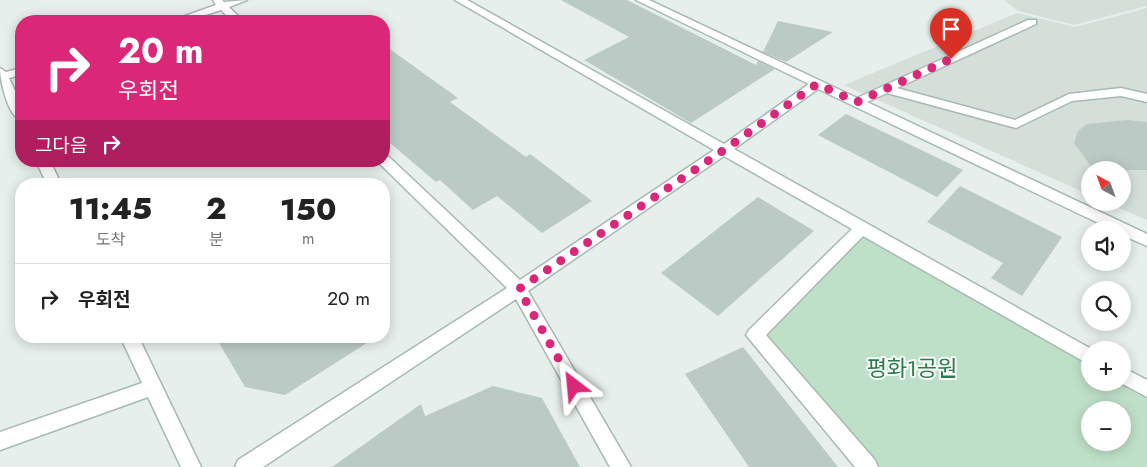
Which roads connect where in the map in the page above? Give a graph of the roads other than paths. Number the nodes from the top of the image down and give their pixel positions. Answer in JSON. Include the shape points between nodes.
{"nodes":[{"id":1,"x":242,"y":0,"type":"edge"},
{"id":2,"x":460,"y":0,"type":"edge"},
{"id":3,"x":640,"y":0,"type":"edge"},
{"id":4,"x":219,"y":3,"type":"edge"},
{"id":5,"x":190,"y":15,"type":"edge"},
{"id":6,"x":232,"y":15,"type":"edge"},
{"id":7,"x":1032,"y":22,"type":"dead end"},
{"id":8,"x":15,"y":72,"type":"edge"},
{"id":9,"x":1,"y":74,"type":"edge"},
{"id":10,"x":817,"y":84,"type":"junction"},
{"id":11,"x":886,"y":89,"type":"junction"},
{"id":12,"x":1147,"y":98,"type":"edge"},
{"id":13,"x":857,"y":102,"type":"junction"},
{"id":14,"x":15,"y":103,"type":"edge"},
{"id":15,"x":724,"y":150,"type":"junction"},
{"id":16,"x":390,"y":166,"type":"edge"},
{"id":17,"x":862,"y":228,"type":"junction"},
{"id":18,"x":1147,"y":240,"type":"edge"},
{"id":19,"x":519,"y":289,"type":"junction"},
{"id":20,"x":132,"y":343,"type":"edge"},
{"id":21,"x":1081,"y":352,"type":"edge"},
{"id":22,"x":1131,"y":381,"type":"edge"},
{"id":23,"x":153,"y":387,"type":"junction"},
{"id":24,"x":1147,"y":389,"type":"edge"},
{"id":25,"x":0,"y":441,"type":"edge"},
{"id":26,"x":191,"y":467,"type":"edge"},
{"id":27,"x":245,"y":467,"type":"edge"},
{"id":28,"x":621,"y":467,"type":"edge"},
{"id":29,"x":868,"y":467,"type":"edge"}],
"edges":[{"from":1,"to":4,"type":"street"},
{"from":2,"to":15,"type":"street"},
{"from":3,"to":10,"type":"street"},
{"from":4,"to":5,"type":"street"},
{"from":4,"to":6,"type":"street"},
{"from":7,"to":11,"type":"street"},
{"from":8,"to":9,"type":"street"},
{"from":9,"to":14,"type":"street"},
{"from":10,"to":13,"type":"street"},
{"from":10,"to":15,"type":"street"},
{"from":11,"to":12,"type":"street","via":[[1016,124],[1069,98],[1121,92]]},
{"from":11,"to":13,"type":"street"},
{"from":13,"to":18,"type":"street"},
{"from":15,"to":17,"type":"street"},
{"from":15,"to":19,"type":"street"},
{"from":16,"to":19,"type":"street"},
{"from":17,"to":21,"type":"street"},
{"from":17,"to":29,"type":"street","via":[[755,335]]},
{"from":19,"to":27,"type":"street"},
{"from":19,"to":28,"type":"street"},
{"from":20,"to":23,"type":"street"},
{"from":22,"to":24,"type":"street"},
{"from":23,"to":25,"type":"street"},
{"from":23,"to":26,"type":"street"}]}
